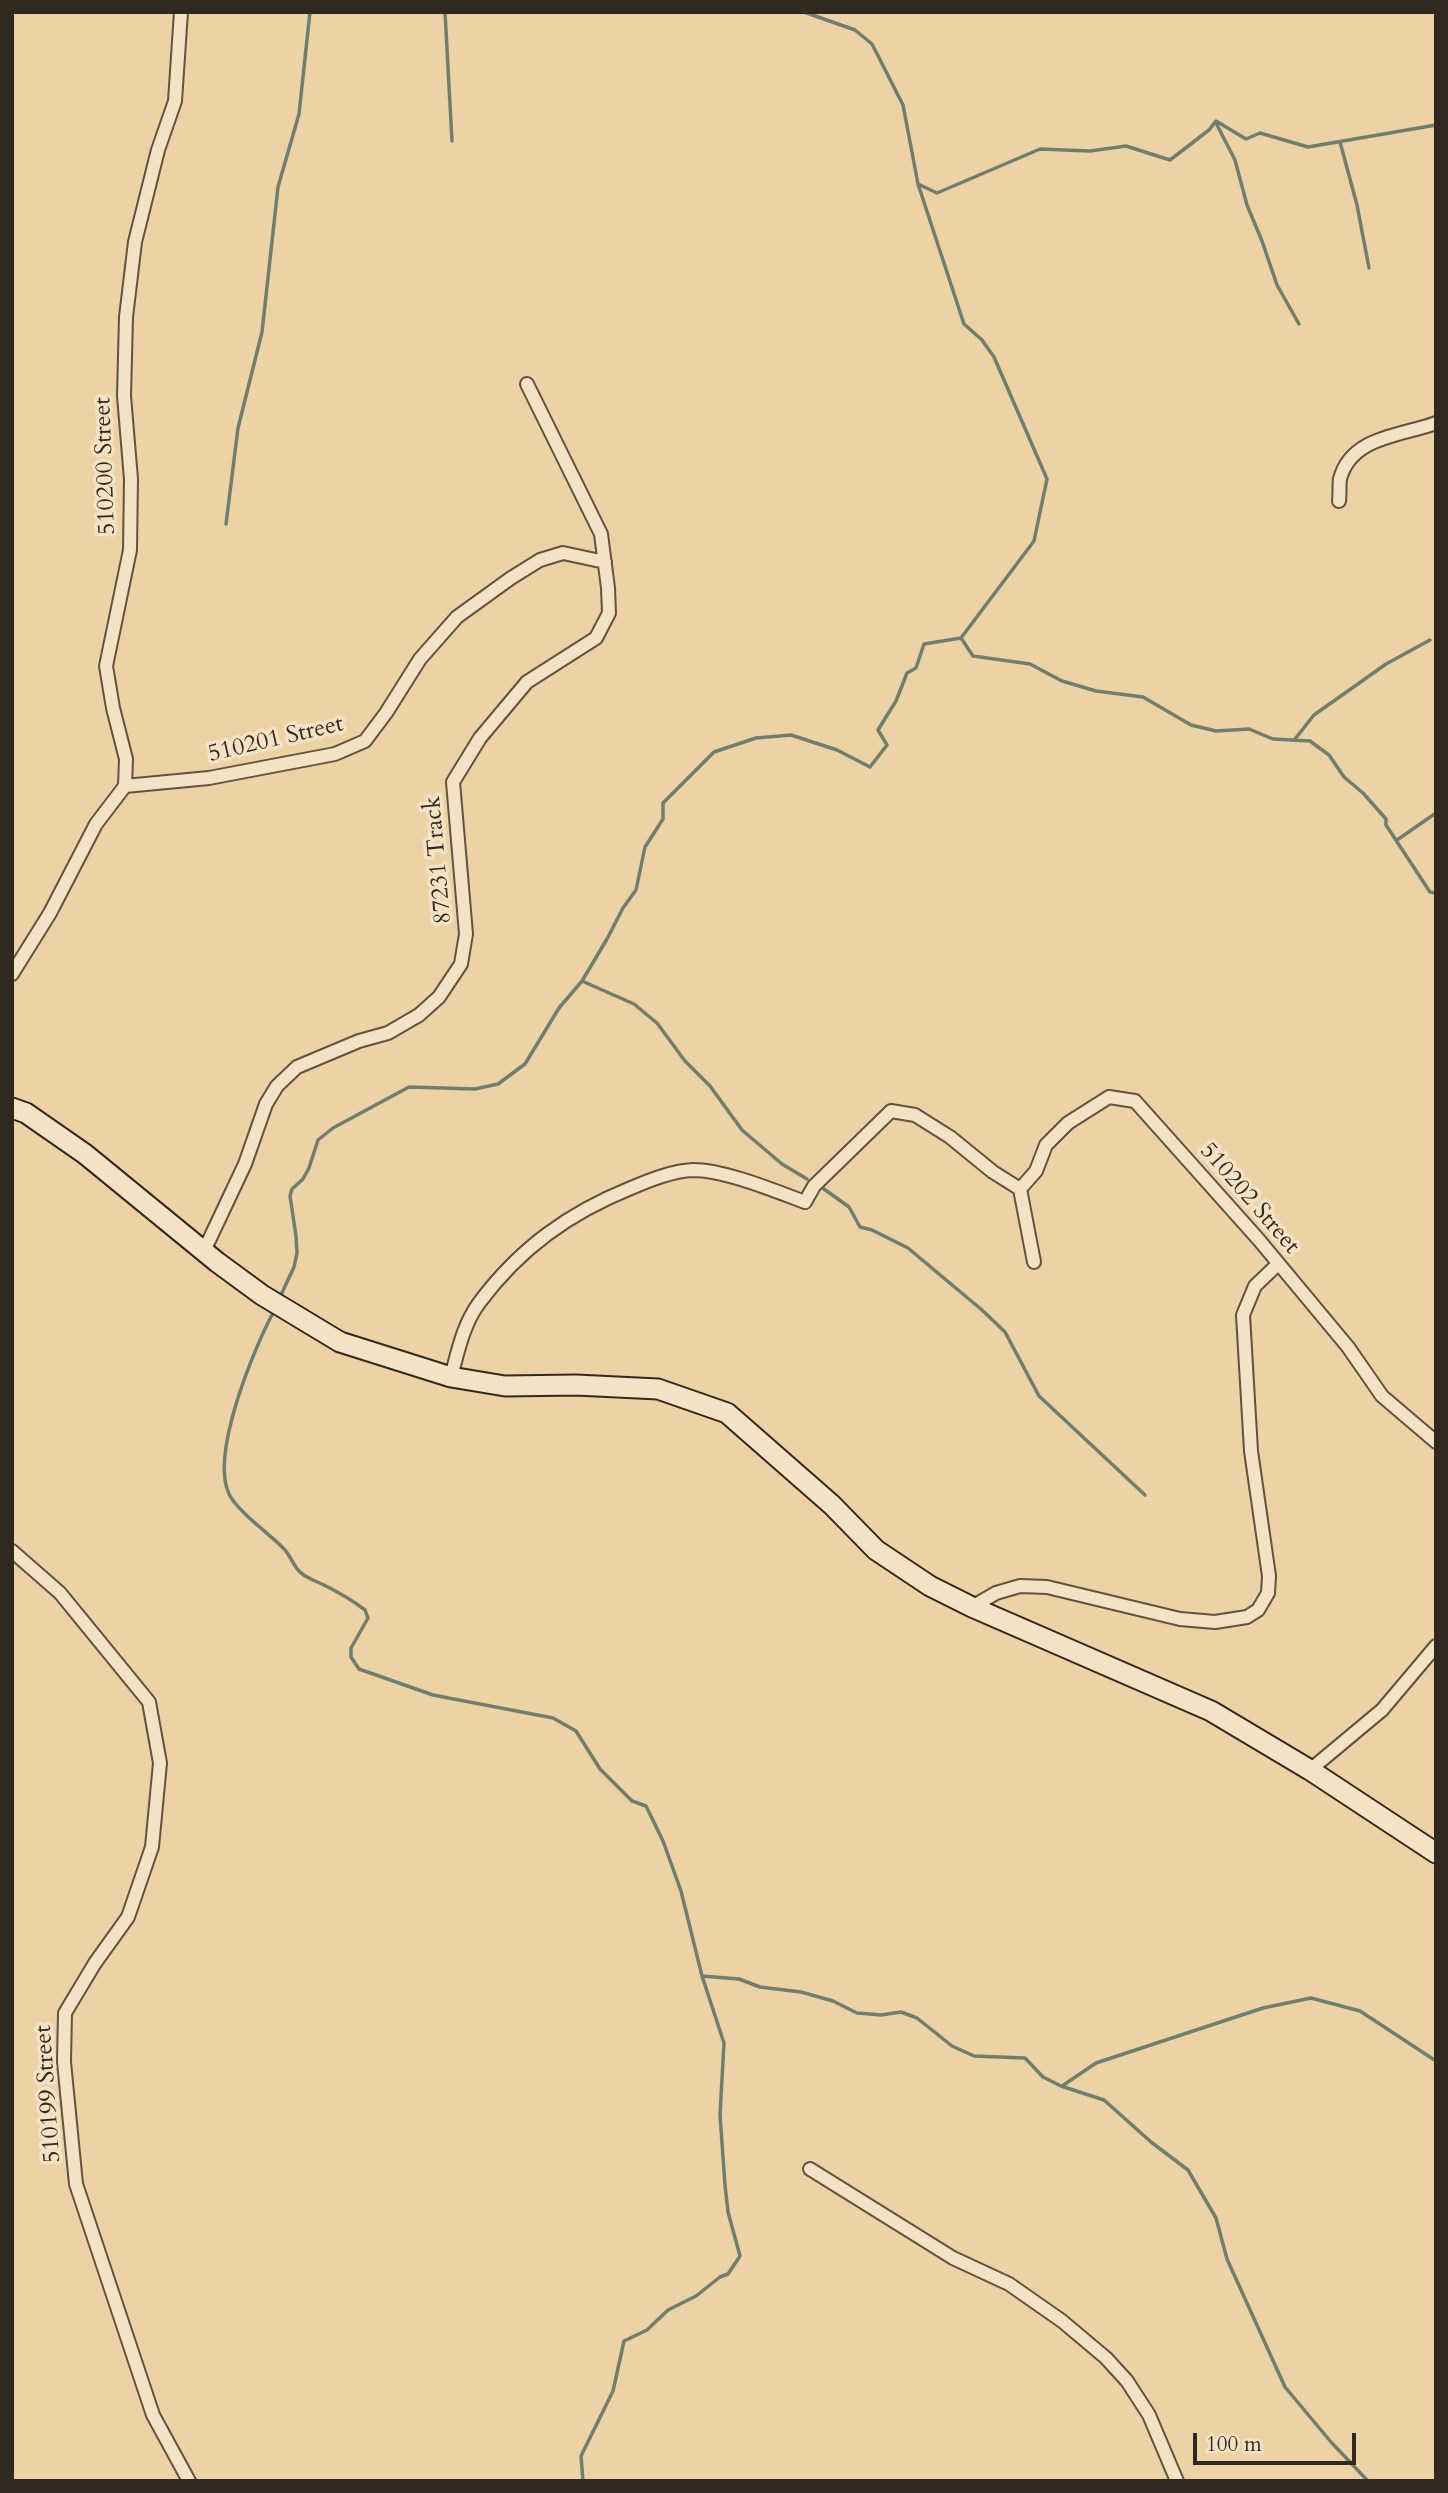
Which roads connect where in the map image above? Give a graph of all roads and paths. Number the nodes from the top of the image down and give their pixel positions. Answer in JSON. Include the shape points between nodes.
{"nodes":[{"id":1,"x":181,"y":12,"type":"edge"},
{"id":2,"x":527,"y":384,"type":"dead end"},
{"id":3,"x":1436,"y":424,"type":"edge"},
{"id":4,"x":1339,"y":500,"type":"dead end"},
{"id":5,"x":605,"y":562,"type":"junction"},
{"id":6,"x":125,"y":786,"type":"junction"},
{"id":7,"x":12,"y":974,"type":"edge"},
{"id":8,"x":12,"y":1108,"type":"edge"},
{"id":9,"x":1020,"y":1189,"type":"junction"},
{"id":10,"x":204,"y":1251,"type":"junction"},
{"id":11,"x":1034,"y":1262,"type":"dead end"},
{"id":12,"x":1278,"y":1264,"type":"junction"},
{"id":13,"x":451,"y":1377,"type":"junction"},
{"id":14,"x":1436,"y":1442,"type":"edge"},
{"id":15,"x":12,"y":1551,"type":"edge"},
{"id":16,"x":972,"y":1606,"type":"junction"},
{"id":17,"x":1436,"y":1646,"type":"edge"},
{"id":18,"x":1310,"y":1770,"type":"junction"},
{"id":19,"x":1436,"y":1853,"type":"edge"},
{"id":20,"x":810,"y":2169,"type":"dead end"},
{"id":21,"x":189,"y":2481,"type":"edge"},
{"id":22,"x":1177,"y":2481,"type":"edge"}],
"edges":[{"from":1,"to":6,"type":"street","name":"510200 Street","via":[[175,101],[135,242],[126,317],[130,550],[106,667],[125,759]]},
{"from":2,"to":5,"type":"street","name":"87231 Track","via":[[601,534]]},
{"from":3,"to":4,"type":"street","via":[[1358,450],[1339,481]]},
{"from":5,"to":6,"type":"street","name":"510201 Street","via":[[563,553],[540,560],[457,617],[420,659],[365,741],[335,754],[209,778]]},
{"from":5,"to":10,"type":"street","name":"87231 Track","via":[[609,612],[596,638],[527,682],[480,738],[453,782],[466,934],[461,964],[439,997],[419,1015],[388,1033],[297,1067],[276,1086]]},
{"from":6,"to":7,"type":"street","via":[[96,824]]},
{"from":8,"to":10,"type":"street","via":[[85,1154]]},
{"from":9,"to":11,"type":"street"},
{"from":9,"to":12,"type":"street","name":"510202 Street","via":[[1036,1171],[1046,1145],[1068,1123],[1109,1097],[1135,1101]]},
{"from":9,"to":13,"type":"street","via":[[915,1115],[891,1111],[814,1186],[806,1202],[730,1176],[693,1170],[646,1182],[593,1203],[549,1231],[505,1274],[478,1304],[459,1341]]},
{"from":10,"to":13,"type":"street","via":[[262,1295],[340,1342]]},
{"from":12,"to":14,"type":"street","name":"510202 Street","via":[[1382,1396]]},
{"from":12,"to":16,"type":"street","via":[[1255,1286],[1243,1315],[1251,1451],[1269,1576],[1268,1593],[1258,1610],[1247,1617],[1215,1622],[1180,1619],[1047,1587],[1020,1586]]},
{"from":13,"to":16,"type":"street","via":[[505,1386],[658,1390],[727,1413],[876,1550],[930,1586]]},
{"from":15,"to":21,"type":"street","name":"510199 Street","via":[[60,1593],[149,1702],[160,1762],[152,1847],[128,1917],[65,2013],[64,2062],[76,2184],[153,2415]]},
{"from":16,"to":18,"type":"street","via":[[1211,1711]]},
{"from":17,"to":18,"type":"street","via":[[1382,1710]]},
{"from":18,"to":19,"type":"street"},
{"from":20,"to":22,"type":"street","via":[[953,2258],[1009,2284],[1106,2358],[1149,2415]]}]}
